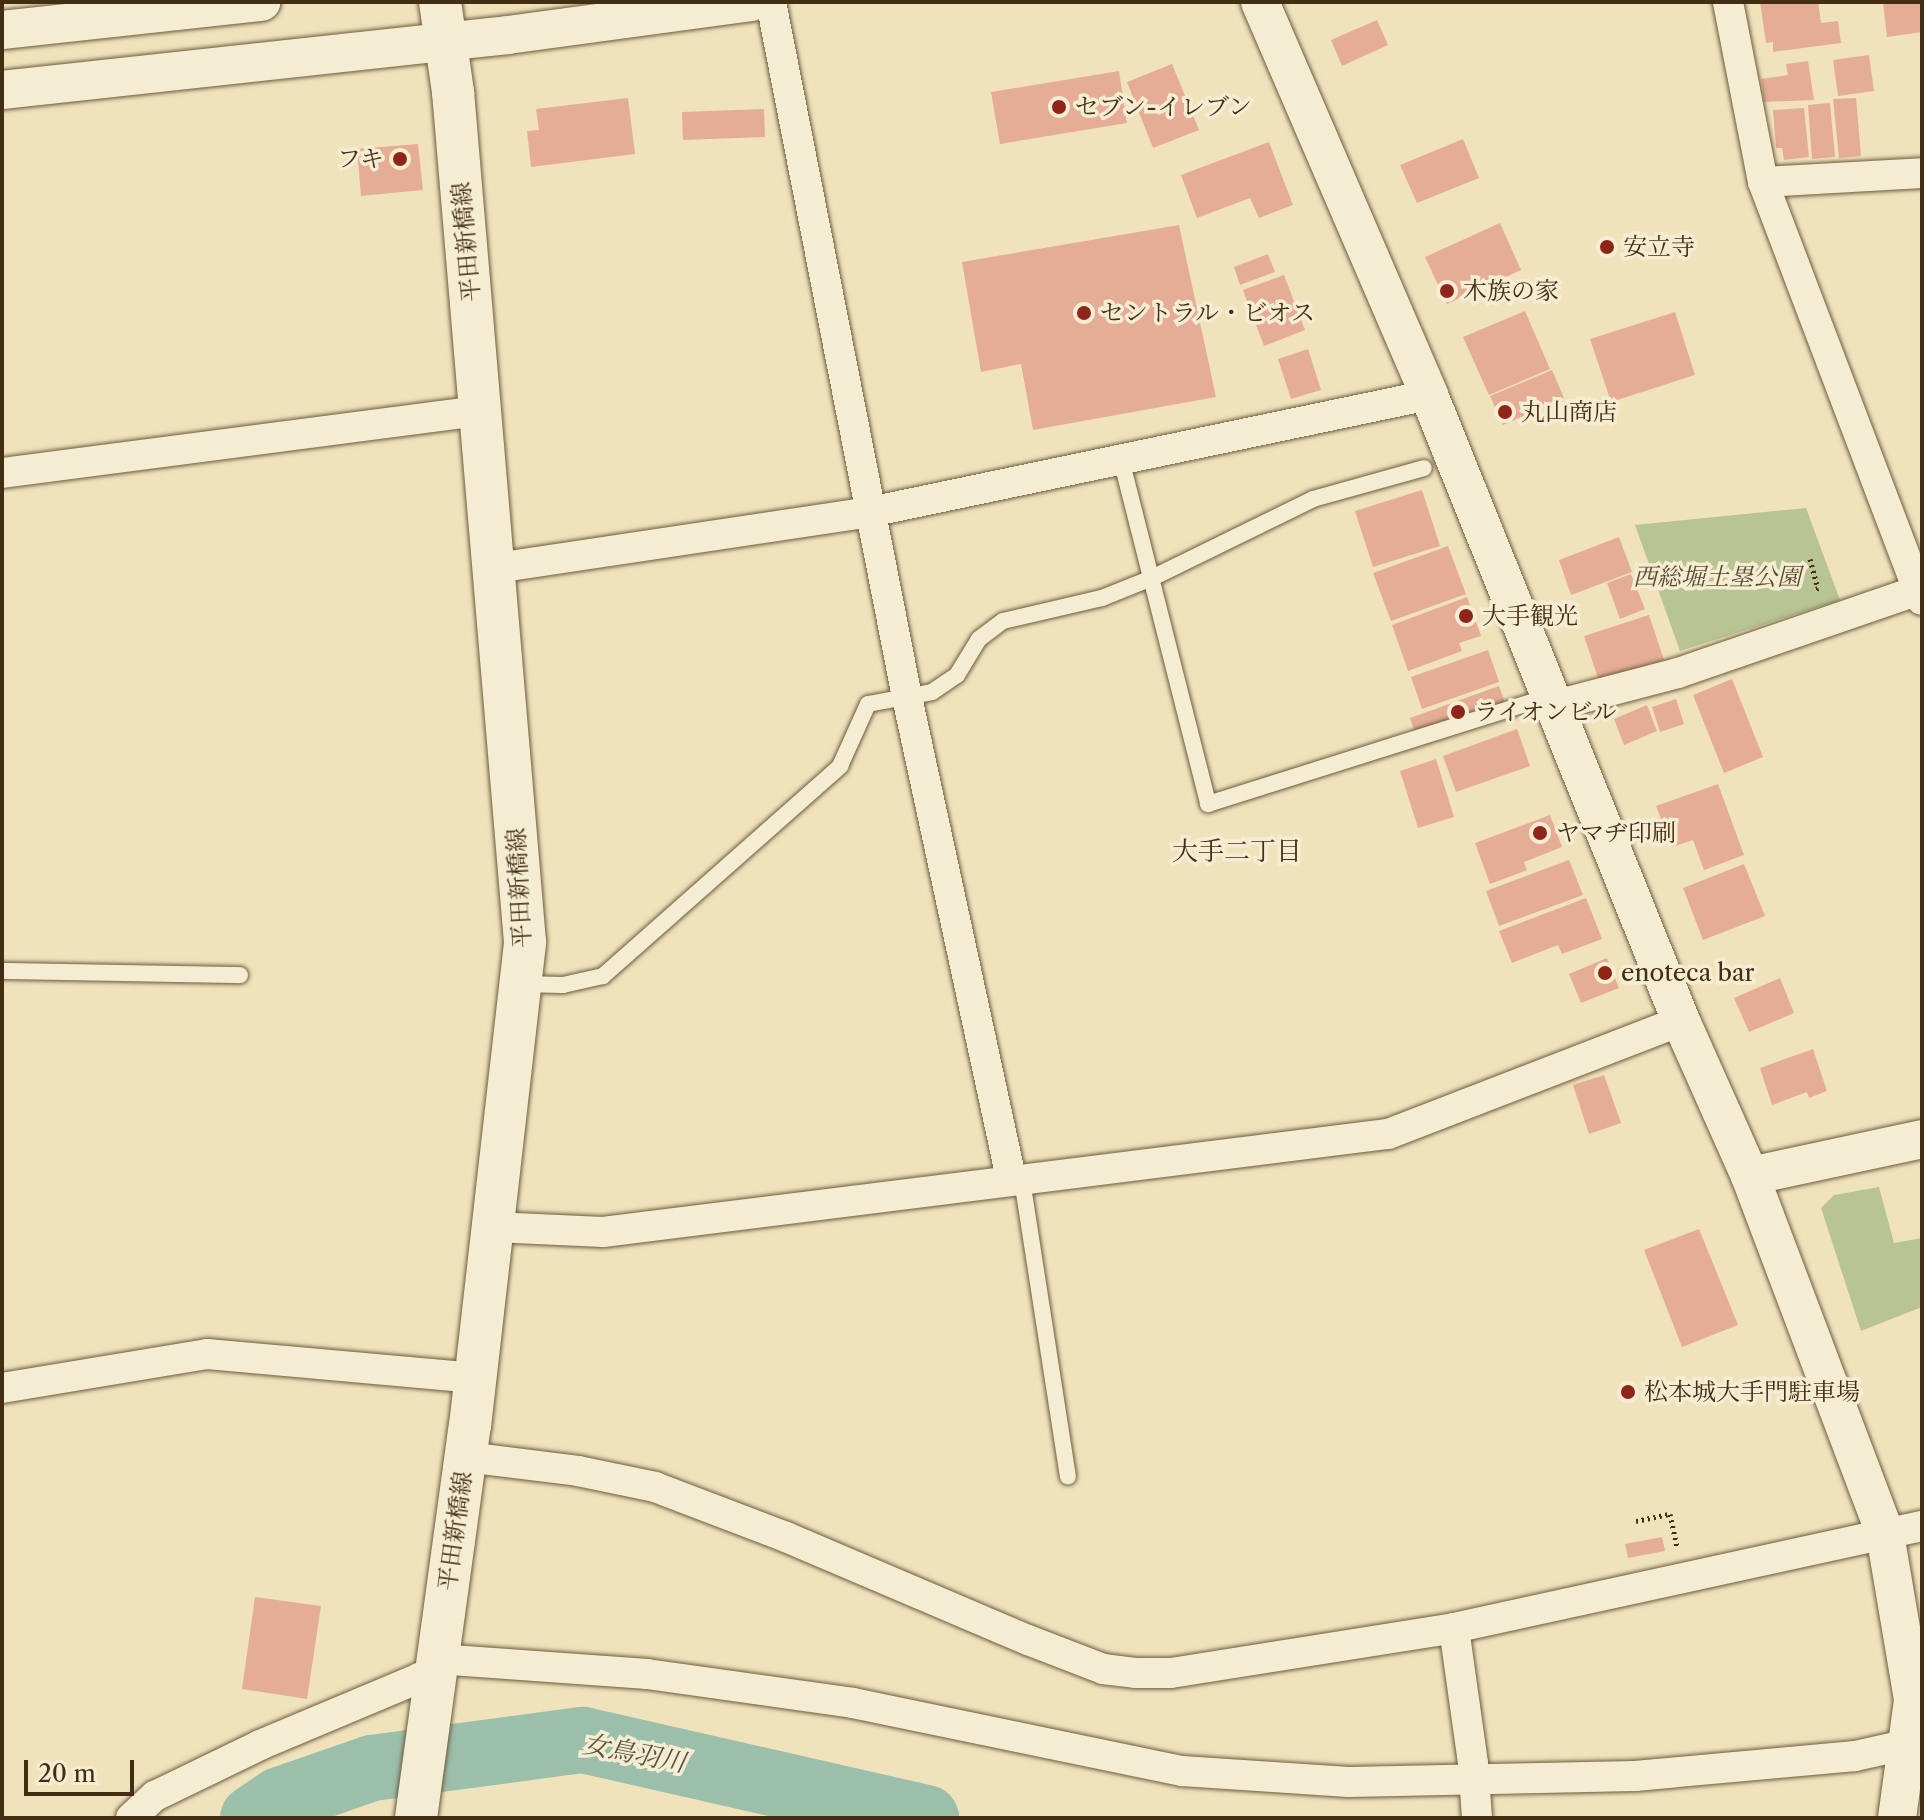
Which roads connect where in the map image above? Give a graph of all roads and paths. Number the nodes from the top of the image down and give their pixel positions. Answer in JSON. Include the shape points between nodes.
{"nodes":[{"id":1,"x":261,"y":2,"type":"edge"},
{"id":2,"x":752,"y":2,"type":"edge"},
{"id":3,"x":771,"y":2,"type":"edge"},
{"id":4,"x":1260,"y":2,"type":"edge"},
{"id":5,"x":1728,"y":2,"type":"edge"},
{"id":6,"x":443,"y":22,"type":"edge"},
{"id":7,"x":2,"y":30,"type":"edge"},
{"id":8,"x":2,"y":90,"type":"edge"},
{"id":9,"x":1922,"y":173,"type":"edge"},
{"id":10,"x":1763,"y":182,"type":"junction"},
{"id":11,"x":1429,"y":395,"type":"junction"},
{"id":12,"x":480,"y":411,"type":"junction"},
{"id":13,"x":1121,"y":459,"type":"junction"},
{"id":14,"x":1424,"y":468,"type":"dead end"},
{"id":15,"x":2,"y":473,"type":"edge"},
{"id":16,"x":870,"y":512,"type":"junction"},
{"id":17,"x":1810,"y":559,"type":"dead end"},
{"id":18,"x":496,"y":568,"type":"junction"},
{"id":19,"x":1772,"y":573,"type":"dead end"},
{"id":20,"x":1152,"y":578,"type":"junction"},
{"id":21,"x":1775,"y":585,"type":"dead end"},
{"id":22,"x":1921,"y":593,"type":"edge"},
{"id":23,"x":1806,"y":595,"type":"dead end"},
{"id":24,"x":907,"y":697,"type":"junction"},
{"id":25,"x":1554,"y":700,"type":"junction"},
{"id":26,"x":2,"y":971,"type":"edge"},
{"id":27,"x":240,"y":975,"type":"dead end"},
{"id":28,"x":520,"y":984,"type":"junction"},
{"id":29,"x":1681,"y":1021,"type":"junction"},
{"id":30,"x":1922,"y":1139,"type":"edge"},
{"id":31,"x":1750,"y":1176,"type":"junction"},
{"id":32,"x":1016,"y":1179,"type":"junction"},
{"id":33,"x":493,"y":1227,"type":"junction"},
{"id":34,"x":476,"y":1378,"type":"junction"},
{"id":35,"x":2,"y":1388,"type":"edge"},
{"id":36,"x":466,"y":1457,"type":"junction"},
{"id":37,"x":1068,"y":1476,"type":"dead end"},
{"id":38,"x":1636,"y":1521,"type":"dead end"},
{"id":39,"x":1922,"y":1526,"type":"edge"},
{"id":40,"x":1885,"y":1534,"type":"junction"},
{"id":41,"x":1679,"y":1559,"type":"dead end"},
{"id":42,"x":1454,"y":1628,"type":"junction"},
{"id":43,"x":435,"y":1676,"type":"junction"},
{"id":44,"x":1913,"y":1749,"type":"edge"},
{"id":45,"x":1476,"y":1799,"type":"edge"},
{"id":46,"x":131,"y":1818,"type":"edge"},
{"id":47,"x":416,"y":1818,"type":"edge"},
{"id":48,"x":1897,"y":1818,"type":"edge"}],
"edges":[{"from":1,"to":7,"type":"street"},
{"from":2,"to":6,"type":"street"},
{"from":3,"to":16,"type":"street"},
{"from":4,"to":11,"type":"street"},
{"from":5,"to":10,"type":"street"},
{"from":6,"to":8,"type":"street"},
{"from":6,"to":12,"type":"main road","name":"平田新橋線"},
{"from":9,"to":10,"type":"street"},
{"from":10,"to":22,"type":"street"},
{"from":11,"to":13,"type":"street"},
{"from":11,"to":25,"type":"street"},
{"from":12,"to":15,"type":"street"},
{"from":12,"to":18,"type":"main road","name":"平田新橋線"},
{"from":13,"to":16,"type":"street"},
{"from":13,"to":20,"type":"lane"},
{"from":14,"to":20,"type":"lane","via":[[1313,499]]},
{"from":16,"to":18,"type":"street"},
{"from":16,"to":24,"type":"street"},
{"from":17,"to":23,"type":"path","via":[[1818,588]]},
{"from":18,"to":28,"type":"main road","name":"平田新橋線","via":[[525,942]]},
{"from":19,"to":21,"type":"path"},
{"from":20,"to":24,"type":"lane","via":[[1102,598],[1003,621],[979,639],[957,675],[932,692]]},
{"from":20,"to":25,"type":"lane","via":[[1208,804]]},
{"from":22,"to":25,"type":"street","via":[[1678,673]]},
{"from":24,"to":28,"type":"lane","via":[[868,704],[840,766],[603,976],[563,985]]},
{"from":24,"to":32,"type":"street"},
{"from":25,"to":29,"type":"street"},
{"from":26,"to":27,"type":"lane"},
{"from":28,"to":33,"type":"main road","name":"平田新橋線"},
{"from":29,"to":31,"type":"street"},
{"from":29,"to":32,"type":"street","via":[[1388,1134]]},
{"from":30,"to":31,"type":"street"},
{"from":31,"to":40,"type":"street"},
{"from":32,"to":33,"type":"street","via":[[603,1232]]},
{"from":32,"to":37,"type":"lane"},
{"from":33,"to":34,"type":"main road","name":"平田新橋線"},
{"from":34,"to":35,"type":"street","via":[[207,1354]]},
{"from":34,"to":36,"type":"main road","name":"平田新橋線"},
{"from":36,"to":42,"type":"street","via":[[655,1487],[1103,1669],[1171,1673]]},
{"from":36,"to":43,"type":"main road","name":"平田新橋線"},
{"from":38,"to":41,"type":"path","via":[[1670,1514]]},
{"from":39,"to":40,"type":"street"},
{"from":40,"to":42,"type":"street"},
{"from":40,"to":44,"type":"street","via":[[1913,1700]]},
{"from":42,"to":45,"type":"street"},
{"from":43,"to":45,"type":"street","via":[[647,1674],[853,1703],[1182,1771],[1349,1782]]},
{"from":43,"to":46,"type":"street","via":[[419,1678],[260,1745],[155,1796]]},
{"from":43,"to":47,"type":"main road","name":"平田新橋線"},
{"from":44,"to":45,"type":"street","via":[[1635,1776]]},
{"from":44,"to":48,"type":"street"}]}
